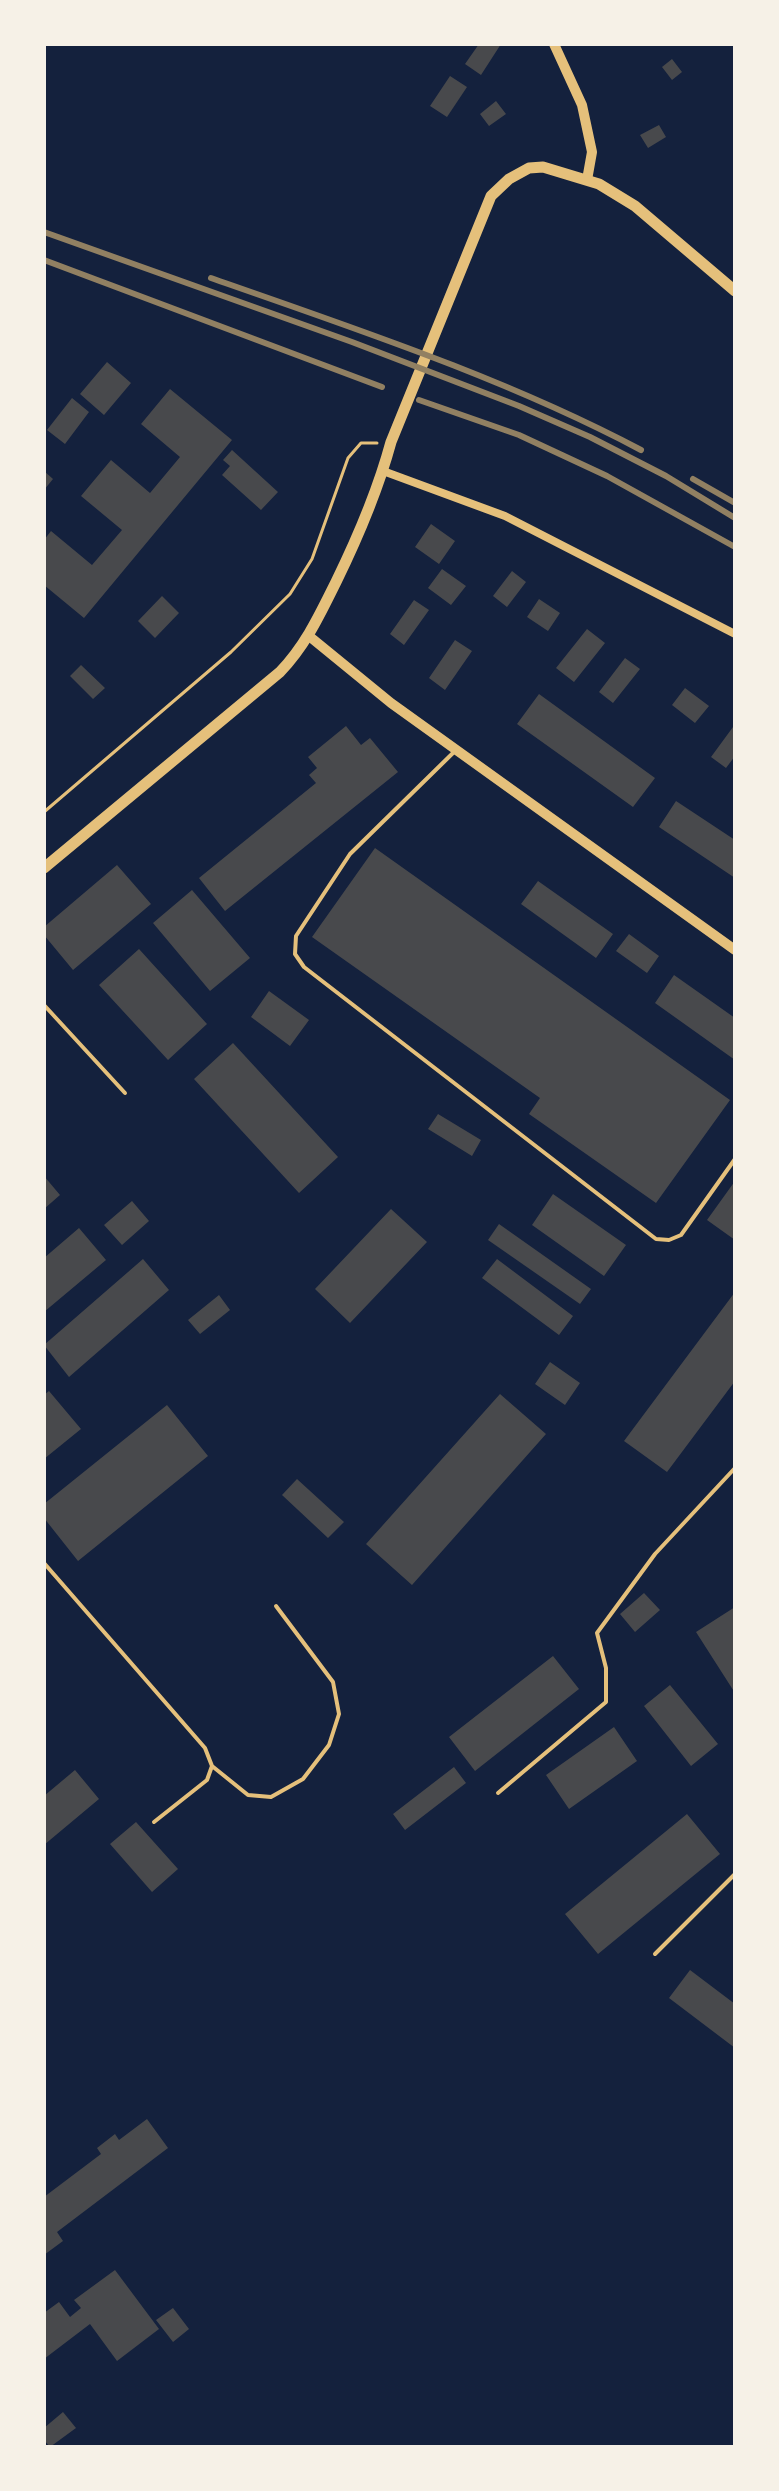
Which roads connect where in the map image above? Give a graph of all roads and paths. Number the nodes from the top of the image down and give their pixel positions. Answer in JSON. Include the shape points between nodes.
{"nodes":[{"id":1,"x":554,"y":44,"type":"edge"},
{"id":2,"x":587,"y":180,"type":"junction"},
{"id":3,"x":735,"y":291,"type":"edge"},
{"id":4,"x":391,"y":442,"type":"junction"},
{"id":5,"x":383,"y":471,"type":"junction"},
{"id":6,"x":735,"y":634,"type":"edge"},
{"id":7,"x":309,"y":636,"type":"junction"},
{"id":8,"x":456,"y":749,"type":"junction"},
{"id":9,"x":44,"y":812,"type":"edge"},
{"id":10,"x":44,"y":868,"type":"edge"},
{"id":11,"x":735,"y":950,"type":"edge"},
{"id":12,"x":44,"y":1005,"type":"edge"},
{"id":13,"x":125,"y":1093,"type":"dead end"},
{"id":14,"x":735,"y":1159,"type":"edge"},
{"id":15,"x":735,"y":1468,"type":"edge"},
{"id":16,"x":44,"y":1563,"type":"edge"},
{"id":17,"x":276,"y":1606,"type":"dead end"},
{"id":18,"x":212,"y":1766,"type":"junction"},
{"id":19,"x":498,"y":1793,"type":"dead end"},
{"id":20,"x":154,"y":1822,"type":"dead end"},
{"id":21,"x":735,"y":1874,"type":"edge"},
{"id":22,"x":655,"y":1954,"type":"dead end"}],
"edges":[{"from":1,"to":2,"type":"street","via":[[582,105],[592,152]]},
{"from":2,"to":3,"type":"main road","via":[[635,206]]},
{"from":2,"to":4,"type":"main road","via":[[529,168],[491,196]]},
{"from":4,"to":5,"type":"main road"},
{"from":4,"to":9,"type":"path","via":[[361,443],[348,458],[312,559],[290,594],[231,652]]},
{"from":5,"to":6,"type":"street","via":[[505,516]]},
{"from":5,"to":7,"type":"main road"},
{"from":7,"to":8,"type":"street"},
{"from":7,"to":10,"type":"main road","via":[[280,672]]},
{"from":8,"to":11,"type":"street"},
{"from":8,"to":14,"type":"lane","via":[[350,854],[296,936],[295,954],[304,967],[656,1239],[681,1235]]},
{"from":12,"to":13,"type":"lane"},
{"from":15,"to":19,"type":"lane","via":[[655,1554],[597,1633],[606,1668],[606,1702]]},
{"from":16,"to":18,"type":"lane","via":[[205,1748]]},
{"from":17,"to":18,"type":"lane","via":[[333,1682],[339,1714],[329,1745],[303,1779],[271,1797],[248,1795]]},
{"from":18,"to":20,"type":"lane","via":[[207,1780]]},
{"from":21,"to":22,"type":"lane"}]}
